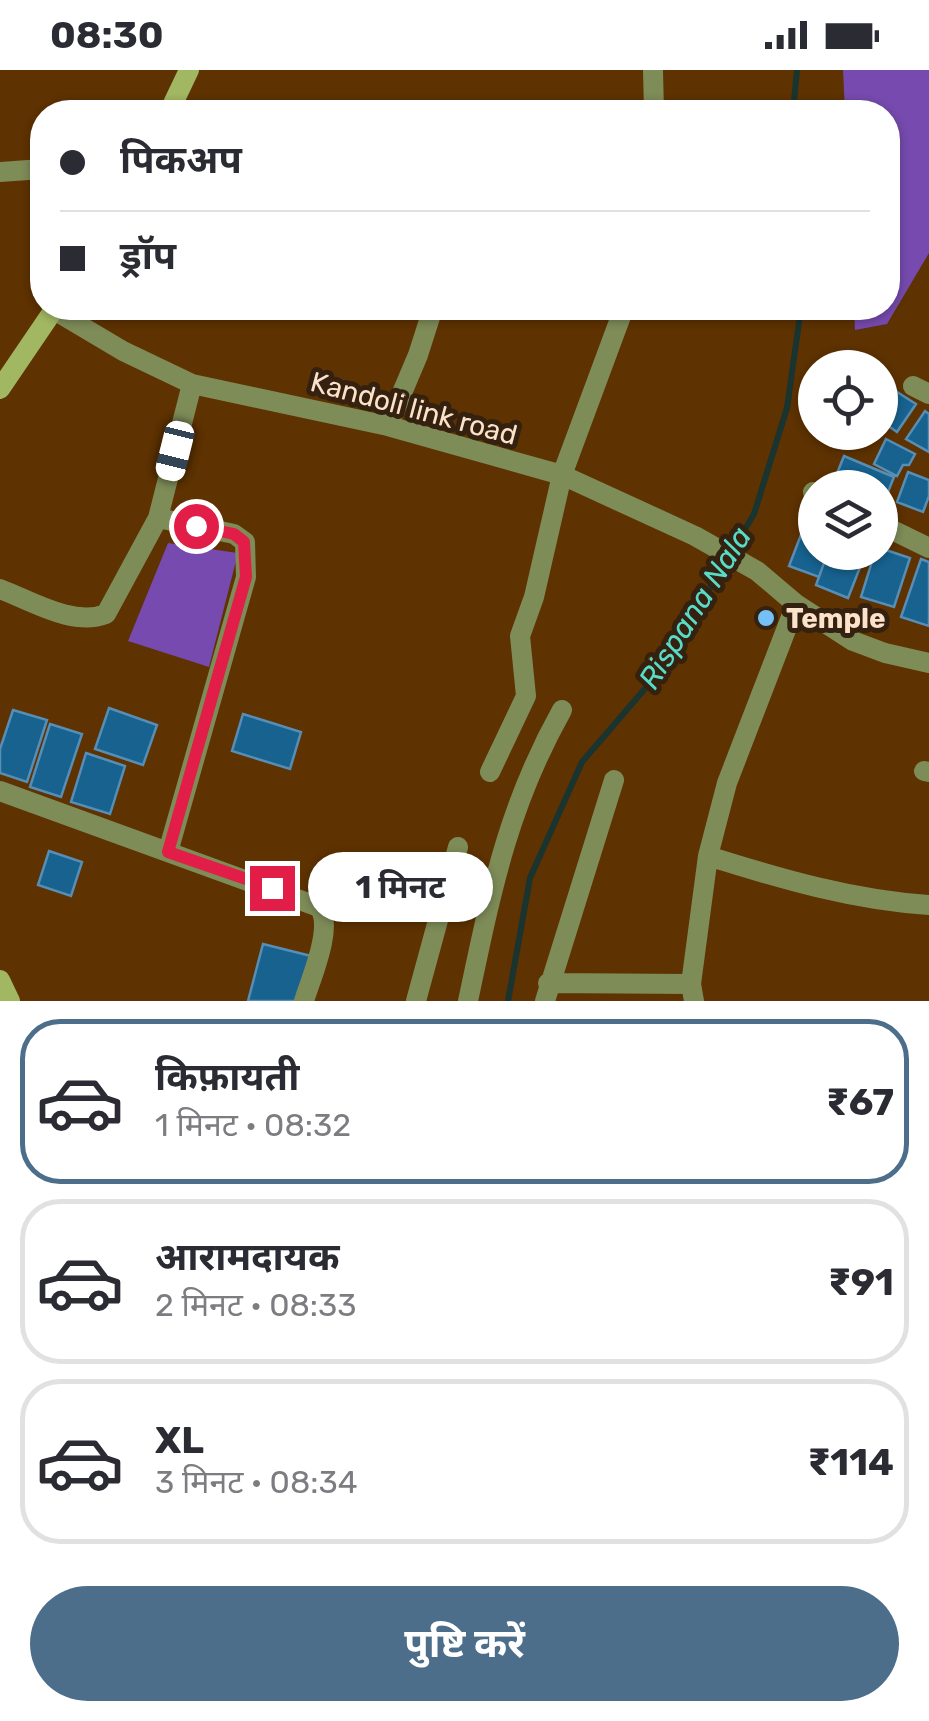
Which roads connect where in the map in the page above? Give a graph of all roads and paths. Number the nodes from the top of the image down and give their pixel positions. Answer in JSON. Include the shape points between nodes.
{"nodes":[{"id":1,"x":189,"y":70,"type":"edge"},
{"id":2,"x":653,"y":70,"type":"edge"},
{"id":3,"x":178,"y":100,"type":"edge"},
{"id":4,"x":654,"y":100,"type":"edge"},
{"id":5,"x":30,"y":169,"type":"edge"},
{"id":6,"x":0,"y":172,"type":"edge"},
{"id":7,"x":47,"y":320,"type":"edge"},
{"id":8,"x":72,"y":320,"type":"edge"},
{"id":9,"x":428,"y":320,"type":"edge"},
{"id":10,"x":612,"y":320,"type":"edge"},
{"id":11,"x":192,"y":384,"type":"junction"},
{"id":12,"x":0,"y":388,"type":"edge"},
{"id":13,"x":388,"y":426,"type":"junction"},
{"id":14,"x":562,"y":475,"type":"junction"},
{"id":15,"x":158,"y":518,"type":"junction"},
{"id":16,"x":898,"y":533,"type":"edge"},
{"id":17,"x":929,"y":548,"type":"edge"},
{"id":18,"x":0,"y":590,"type":"edge"},
{"id":19,"x":796,"y":604,"type":"junction"},
{"id":20,"x":929,"y":663,"type":"edge"},
{"id":21,"x":562,"y":710,"type":"dead end"},
{"id":22,"x":490,"y":772,"type":"dead end"},
{"id":23,"x":614,"y":780,"type":"dead end"},
{"id":24,"x":0,"y":790,"type":"edge"},
{"id":25,"x":458,"y":847,"type":"dead end"},
{"id":26,"x":168,"y":852,"type":"junction"},
{"id":27,"x":708,"y":856,"type":"junction"},
{"id":28,"x":929,"y":905,"type":"edge"},
{"id":29,"x":546,"y":992,"type":"edge"},
{"id":30,"x":693,"y":993,"type":"edge"},
{"id":31,"x":304,"y":1001,"type":"edge"},
{"id":32,"x":416,"y":1001,"type":"edge"},
{"id":33,"x":468,"y":1001,"type":"edge"}],
"edges":[{"from":1,"to":3,"type":"street"},
{"from":2,"to":4,"type":"street"},
{"from":5,"to":6,"type":"street"},
{"from":7,"to":12,"type":"street"},
{"from":8,"to":11,"type":"street","name":"Kandoli link road"},
{"from":9,"to":13,"type":"street"},
{"from":10,"to":14,"type":"street"},
{"from":11,"to":13,"type":"street","name":"Kandoli link road"},
{"from":11,"to":15,"type":"street"},
{"from":13,"to":14,"type":"street","name":"Kandoli link road"},
{"from":14,"to":19,"type":"street","name":"Kandoli link road","via":[[695,536],[757,571]]},
{"from":14,"to":22,"type":"street","via":[[520,636],[526,696]]},
{"from":15,"to":18,"type":"street","via":[[106,614],[75,618]]},
{"from":15,"to":26,"type":"street","via":[[234,534],[247,555]]},
{"from":16,"to":17,"type":"street"},
{"from":19,"to":20,"type":"street","via":[[854,641]]},
{"from":19,"to":27,"type":"street","via":[[726,783]]},
{"from":21,"to":33,"type":"street","via":[[526,778],[496,869]]},
{"from":23,"to":29,"type":"street"},
{"from":24,"to":26,"type":"street"},
{"from":25,"to":32,"type":"street"},
{"from":26,"to":31,"type":"street","via":[[318,907],[326,919]]},
{"from":27,"to":28,"type":"street","via":[[792,883]]},
{"from":27,"to":30,"type":"street"},
{"from":29,"to":30,"type":"street"}]}
